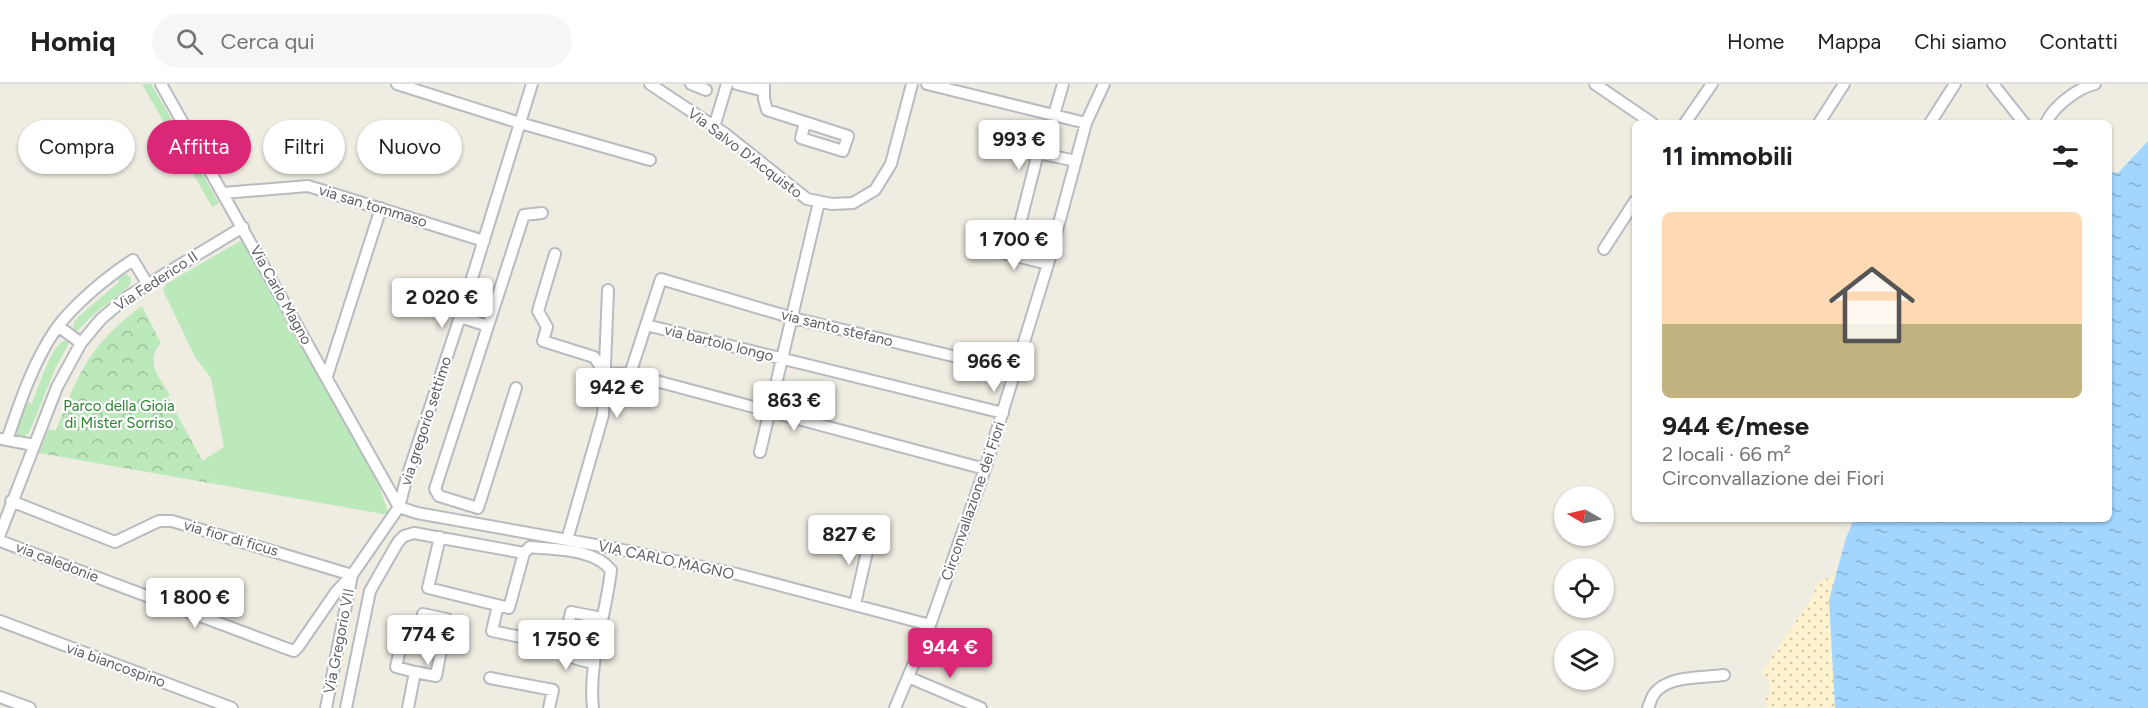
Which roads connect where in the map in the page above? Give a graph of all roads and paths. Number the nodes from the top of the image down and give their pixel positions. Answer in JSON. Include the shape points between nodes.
{"nodes":[{"id":1,"x":161,"y":84,"type":"edge"},
{"id":2,"x":397,"y":84,"type":"edge"},
{"id":3,"x":532,"y":84,"type":"edge"},
{"id":4,"x":650,"y":84,"type":"edge"},
{"id":5,"x":691,"y":84,"type":"edge"},
{"id":6,"x":726,"y":84,"type":"edge"},
{"id":7,"x":736,"y":84,"type":"edge"},
{"id":8,"x":912,"y":84,"type":"edge"},
{"id":9,"x":927,"y":84,"type":"edge"},
{"id":10,"x":1063,"y":84,"type":"edge"},
{"id":11,"x":1104,"y":84,"type":"edge"},
{"id":12,"x":1594,"y":84,"type":"edge"},
{"id":13,"x":1712,"y":84,"type":"edge"},
{"id":14,"x":1844,"y":84,"type":"edge"},
{"id":15,"x":1955,"y":84,"type":"edge"},
{"id":16,"x":1993,"y":84,"type":"edge"},
{"id":17,"x":2095,"y":84,"type":"edge"},
{"id":18,"x":764,"y":87,"type":"edge"},
{"id":19,"x":706,"y":90,"type":"dead end"},
{"id":20,"x":1054,"y":115,"type":"junction"},
{"id":21,"x":1648,"y":120,"type":"edge"},
{"id":22,"x":1687,"y":120,"type":"edge"},
{"id":23,"x":1821,"y":120,"type":"edge"},
{"id":24,"x":1932,"y":120,"type":"edge"},
{"id":25,"x":2022,"y":120,"type":"edge"},
{"id":26,"x":2047,"y":120,"type":"edge"},
{"id":27,"x":520,"y":123,"type":"junction"},
{"id":28,"x":805,"y":123,"type":"dead end"},
{"id":29,"x":1086,"y":123,"type":"junction"},
{"id":30,"x":714,"y":127,"type":"junction"},
{"id":31,"x":650,"y":160,"type":"dead end"},
{"id":32,"x":1076,"y":161,"type":"junction"},
{"id":33,"x":223,"y":193,"type":"junction"},
{"id":34,"x":819,"y":202,"type":"junction"},
{"id":35,"x":1632,"y":206,"type":"edge"},
{"id":36,"x":381,"y":208,"type":"junction"},
{"id":37,"x":542,"y":213,"type":"dead end"},
{"id":38,"x":243,"y":227,"type":"junction"},
{"id":39,"x":484,"y":241,"type":"junction"},
{"id":40,"x":987,"y":249,"type":"dead end"},
{"id":41,"x":1604,"y":249,"type":"dead end"},
{"id":42,"x":555,"y":254,"type":"dead end"},
{"id":43,"x":1012,"y":255,"type":"junction"},
{"id":44,"x":1048,"y":264,"type":"junction"},
{"id":45,"x":148,"y":285,"type":"junction"},
{"id":46,"x":608,"y":290,"type":"dead end"},
{"id":47,"x":460,"y":317,"type":"junction"},
{"id":48,"x":793,"y":318,"type":"junction"},
{"id":49,"x":646,"y":325,"type":"junction"},
{"id":50,"x":58,"y":326,"type":"junction"},
{"id":51,"x":488,"y":326,"type":"junction"},
{"id":52,"x":81,"y":343,"type":"junction"},
{"id":53,"x":783,"y":360,"type":"junction"},
{"id":54,"x":1016,"y":372,"type":"junction"},
{"id":55,"x":605,"y":373,"type":"junction"},
{"id":56,"x":630,"y":374,"type":"junction"},
{"id":57,"x":327,"y":376,"type":"junction"},
{"id":58,"x":516,"y":388,"type":"dead end"},
{"id":59,"x":771,"y":411,"type":"junction"},
{"id":60,"x":1003,"y":413,"type":"junction"},
{"id":61,"x":3,"y":439,"type":"edge"},
{"id":62,"x":34,"y":445,"type":"junction"},
{"id":63,"x":760,"y":452,"type":"dead end"},
{"id":64,"x":985,"y":469,"type":"junction"},
{"id":65,"x":11,"y":501,"type":"junction"},
{"id":66,"x":399,"y":507,"type":"junction"},
{"id":67,"x":478,"y":508,"type":"junction"},
{"id":68,"x":456,"y":520,"type":"junction"},
{"id":69,"x":474,"y":523,"type":"junction"},
{"id":70,"x":0,"y":534,"type":"edge"},
{"id":71,"x":871,"y":534,"type":"dead end"},
{"id":72,"x":440,"y":537,"type":"junction"},
{"id":73,"x":453,"y":540,"type":"junction"},
{"id":74,"x":567,"y":540,"type":"junction"},
{"id":75,"x":0,"y":541,"type":"edge"},
{"id":76,"x":585,"y":549,"type":"junction"},
{"id":77,"x":524,"y":553,"type":"junction"},
{"id":78,"x":352,"y":574,"type":"junction"},
{"id":79,"x":855,"y":604,"type":"junction"},
{"id":80,"x":498,"y":605,"type":"junction"},
{"id":81,"x":423,"y":614,"type":"dead end"},
{"id":82,"x":602,"y":618,"type":"junction"},
{"id":83,"x":0,"y":621,"type":"edge"},
{"id":84,"x":930,"y":625,"type":"junction"},
{"id":85,"x":405,"y":627,"type":"dead end"},
{"id":86,"x":564,"y":646,"type":"junction"},
{"id":87,"x":594,"y":663,"type":"junction"},
{"id":88,"x":415,"y":672,"type":"junction"},
{"id":89,"x":1724,"y":675,"type":"dead end"},
{"id":90,"x":908,"y":676,"type":"junction"},
{"id":91,"x":490,"y":678,"type":"dead end"},
{"id":92,"x":0,"y":697,"type":"edge"},
{"id":93,"x":30,"y":708,"type":"edge"},
{"id":94,"x":232,"y":708,"type":"edge"},
{"id":95,"x":326,"y":708,"type":"edge"},
{"id":96,"x":346,"y":708,"type":"edge"},
{"id":97,"x":408,"y":708,"type":"edge"},
{"id":98,"x":549,"y":708,"type":"edge"},
{"id":99,"x":593,"y":708,"type":"edge"},
{"id":100,"x":895,"y":708,"type":"edge"},
{"id":101,"x":981,"y":708,"type":"edge"},
{"id":102,"x":1648,"y":708,"type":"edge"}],
"edges":[{"from":1,"to":33,"type":"street","name":"Via Carlo Magno"},
{"from":2,"to":27,"type":"street"},
{"from":3,"to":27,"type":"street","name":"via gregorio settimo"},
{"from":4,"to":30,"type":"street","name":"Via Salvo D'Acquisto"},
{"from":5,"to":19,"type":"street"},
{"from":6,"to":30,"type":"street"},
{"from":7,"to":18,"type":"street"},
{"from":8,"to":34,"type":"street","name":"Via Salvo D'Acquisto","via":[[891,164],[875,190],[853,202]]},
{"from":9,"to":20,"type":"street"},
{"from":10,"to":20,"type":"street"},
{"from":11,"to":29,"type":"street","name":"Circonvallazione dei Fiori"},
{"from":12,"to":21,"type":"street"},
{"from":13,"to":22,"type":"street"},
{"from":14,"to":23,"type":"street"},
{"from":15,"to":24,"type":"street"},
{"from":16,"to":25,"type":"street"},
{"from":17,"to":26,"type":"street","via":[[2086,86],[2051,112]]},
{"from":18,"to":28,"type":"street","via":[[767,110]]},
{"from":20,"to":29,"type":"street"},
{"from":27,"to":31,"type":"street"},
{"from":27,"to":39,"type":"street","name":"via gregorio settimo"},
{"from":29,"to":32,"type":"street","name":"Circonvallazione dei Fiori"},
{"from":30,"to":34,"type":"street","name":"Via Salvo D'Acquisto","via":[[807,199]]},
{"from":32,"to":43,"type":"street","via":[[1038,153]]},
{"from":32,"to":44,"type":"street","name":"Circonvallazione dei Fiori"},
{"from":33,"to":36,"type":"street","name":"via san tommaso","via":[[308,186]]},
{"from":33,"to":38,"type":"street","name":"Via Carlo Magno"},
{"from":34,"to":48,"type":"street"},
{"from":35,"to":41,"type":"street"},
{"from":36,"to":39,"type":"street","name":"via san tommaso"},
{"from":36,"to":57,"type":"street"},
{"from":37,"to":51,"type":"street","via":[[524,215]]},
{"from":38,"to":45,"type":"street","name":"Via Federico II"},
{"from":38,"to":57,"type":"street","name":"Via Carlo Magno"},
{"from":39,"to":47,"type":"street","name":"via gregorio settimo"},
{"from":40,"to":43,"type":"street"},
{"from":42,"to":55,"type":"street","via":[[538,311],[547,327],[543,341],[594,357]]},
{"from":43,"to":44,"type":"street"},
{"from":44,"to":54,"type":"street","name":"Circonvallazione dei Fiori"},
{"from":45,"to":50,"type":"street","via":[[133,260]]},
{"from":45,"to":52,"type":"street","name":"Via Federico II","via":[[101,319]]},
{"from":46,"to":55,"type":"street"},
{"from":47,"to":51,"type":"street"},
{"from":47,"to":66,"type":"street","name":"via gregorio settimo"},
{"from":48,"to":49,"type":"street","name":"via santo stefano","via":[[661,279]]},
{"from":48,"to":53,"type":"street"},
{"from":48,"to":54,"type":"street","name":"via santo stefano"},
{"from":49,"to":53,"type":"street","name":"via bartolo longo"},
{"from":49,"to":56,"type":"street"},
{"from":50,"to":52,"type":"street"},
{"from":50,"to":61,"type":"street"},
{"from":51,"to":67,"type":"street","via":[[435,489],[439,496]]},
{"from":52,"to":62,"type":"street","name":"Via Federico II","via":[[57,387]]},
{"from":53,"to":59,"type":"street"},
{"from":53,"to":60,"type":"street","name":"via bartolo longo"},
{"from":54,"to":60,"type":"street","name":"Circonvallazione dei Fiori"},
{"from":55,"to":56,"type":"street"},
{"from":55,"to":74,"type":"street","via":[[603,415]]},
{"from":56,"to":59,"type":"street"},
{"from":57,"to":66,"type":"street","name":"Via Carlo Magno"},
{"from":58,"to":67,"type":"street"},
{"from":59,"to":63,"type":"street"},
{"from":59,"to":64,"type":"street"},
{"from":60,"to":64,"type":"street","name":"Circonvallazione dei Fiori"},
{"from":61,"to":62,"type":"street"},
{"from":62,"to":65,"type":"street","name":"Via Federico II"},
{"from":64,"to":84,"type":"street","name":"Circonvallazione dei Fiori"},
{"from":65,"to":70,"type":"street","name":"Via Federico II"},
{"from":65,"to":78,"type":"street","name":"via fior di ficus","via":[[115,542],[159,521],[172,521]]},
{"from":66,"to":68,"type":"street","name":"VIA CARLO MAGNO"},
{"from":66,"to":78,"type":"street","name":"via gregorio settimo"},
{"from":67,"to":69,"type":"street"},
{"from":68,"to":69,"type":"street","name":"VIA CARLO MAGNO"},
{"from":68,"to":73,"type":"street"},
{"from":69,"to":74,"type":"street","name":"VIA CARLO MAGNO"},
{"from":71,"to":79,"type":"street"},
{"from":72,"to":73,"type":"street"},
{"from":72,"to":80,"type":"street","via":[[428,588]]},
{"from":72,"to":96,"type":"street","via":[[414,533],[404,536],[370,591]]},
{"from":73,"to":77,"type":"street"},
{"from":74,"to":76,"type":"street","name":"VIA CARLO MAGNO"},
{"from":75,"to":78,"type":"street","name":"via caledonie","via":[[294,651]]},
{"from":76,"to":77,"type":"street","via":[[530,547]]},
{"from":76,"to":79,"type":"street","name":"VIA CARLO MAGNO","via":[[737,574]]},
{"from":76,"to":82,"type":"street","via":[[611,570]]},
{"from":77,"to":80,"type":"street","via":[[509,608]]},
{"from":78,"to":95,"type":"street","name":"Via Gregorio VII"},
{"from":79,"to":84,"type":"street","name":"VIA CARLO MAGNO"},
{"from":80,"to":86,"type":"street","via":[[492,631]]},
{"from":81,"to":88,"type":"street","via":[[447,619],[436,676]]},
{"from":82,"to":86,"type":"street","via":[[571,612]]},
{"from":82,"to":87,"type":"street"},
{"from":83,"to":94,"type":"street","name":"via biancospino"},
{"from":84,"to":90,"type":"street","name":"Circonvallazione dei Fiori"},
{"from":85,"to":88,"type":"street","via":[[396,667]]},
{"from":86,"to":87,"type":"street","via":[[572,658]]},
{"from":87,"to":99,"type":"street"},
{"from":88,"to":97,"type":"street"},
{"from":89,"to":102,"type":"street","via":[[1664,685],[1654,694]]},
{"from":90,"to":100,"type":"street","name":"Circonvallazione dei Fiori"},
{"from":90,"to":101,"type":"street"},
{"from":91,"to":98,"type":"street","via":[[553,690]]},
{"from":92,"to":93,"type":"street"}]}
